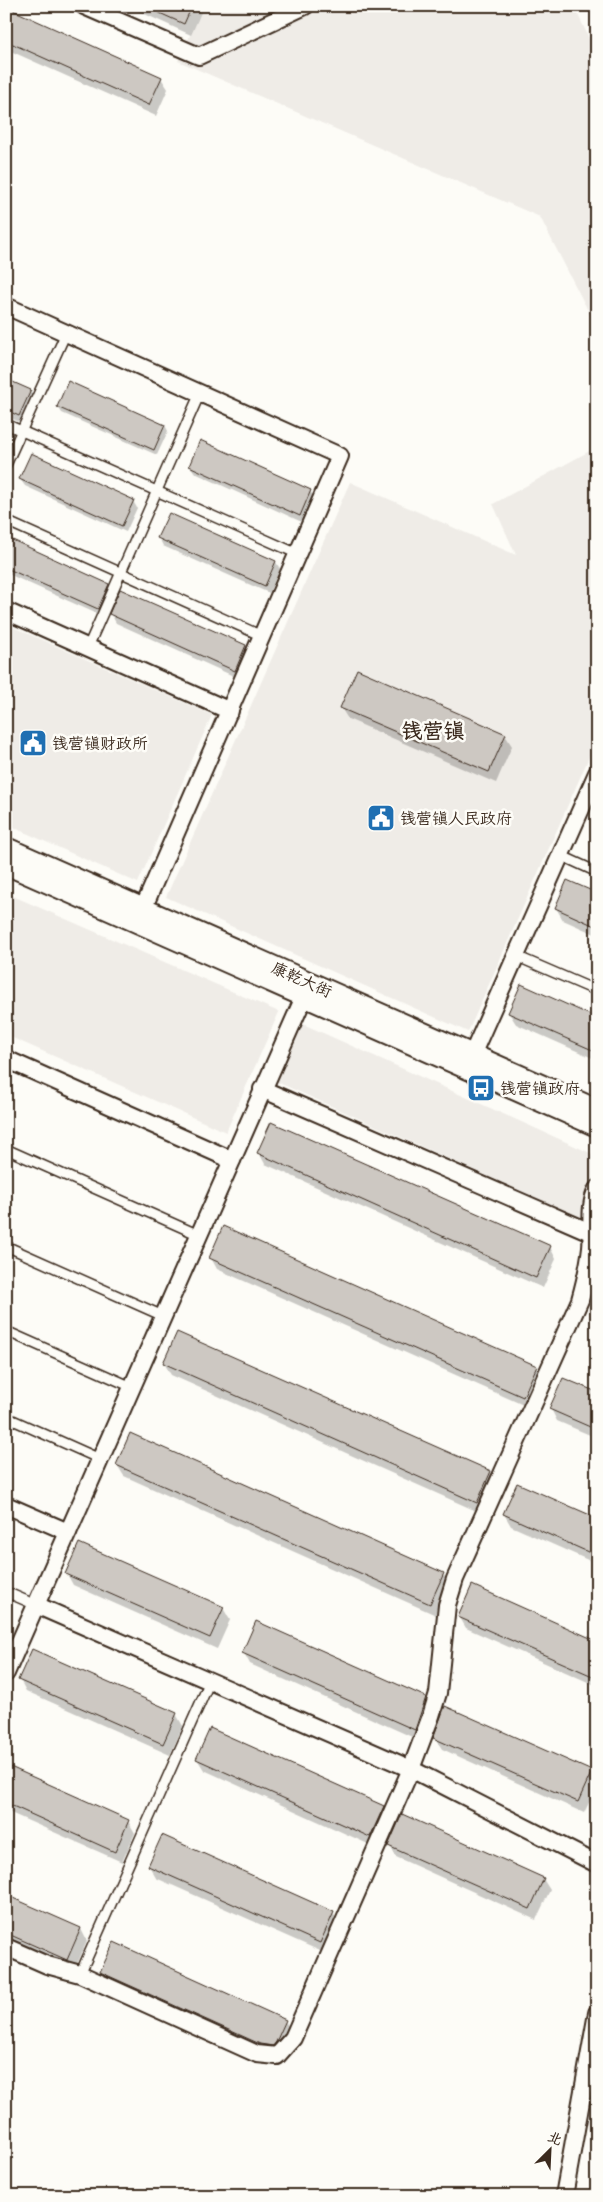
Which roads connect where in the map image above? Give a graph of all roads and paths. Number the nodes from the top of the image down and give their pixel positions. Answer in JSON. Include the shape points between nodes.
{"nodes":[{"id":1,"x":84,"y":6,"type":"edge"},
{"id":2,"x":305,"y":6,"type":"edge"},
{"id":3,"x":6,"y":306,"type":"edge"},
{"id":4,"x":66,"y":333,"type":"junction"},
{"id":5,"x":200,"y":393,"type":"junction"},
{"id":6,"x":6,"y":424,"type":"edge"},
{"id":7,"x":22,"y":431,"type":"junction"},
{"id":8,"x":6,"y":465,"type":"edge"},
{"id":9,"x":157,"y":491,"type":"junction"},
{"id":10,"x":6,"y":521,"type":"edge"},
{"id":11,"x":298,"y":554,"type":"junction"},
{"id":12,"x":121,"y":572,"type":"junction"},
{"id":13,"x":6,"y":611,"type":"edge"},
{"id":14,"x":262,"y":636,"type":"junction"},
{"id":15,"x":88,"y":647,"type":"junction"},
{"id":16,"x":230,"y":711,"type":"junction"},
{"id":17,"x":597,"y":773,"type":"edge"},
{"id":18,"x":6,"y":848,"type":"edge"},
{"id":19,"x":560,"y":855,"type":"junction"},
{"id":20,"x":6,"y":864,"type":"edge"},
{"id":21,"x":597,"y":872,"type":"edge"},
{"id":22,"x":140,"y":916,"type":"junction"},
{"id":23,"x":516,"y":956,"type":"junction"},
{"id":24,"x":597,"y":991,"type":"edge"},
{"id":25,"x":304,"y":997,"type":"junction"},
{"id":26,"x":472,"y":1055,"type":"junction"},
{"id":27,"x":6,"y":1059,"type":"edge"},
{"id":28,"x":262,"y":1090,"type":"junction"},
{"id":29,"x":597,"y":1110,"type":"edge"},
{"id":30,"x":597,"y":1126,"type":"edge"},
{"id":31,"x":6,"y":1149,"type":"edge"},
{"id":32,"x":232,"y":1160,"type":"junction"},
{"id":33,"x":597,"y":1189,"type":"edge"},
{"id":34,"x":594,"y":1234,"type":"edge"},
{"id":35,"x":199,"y":1235,"type":"junction"},
{"id":36,"x":6,"y":1246,"type":"edge"},
{"id":37,"x":164,"y":1316,"type":"junction"},
{"id":38,"x":6,"y":1331,"type":"edge"},
{"id":39,"x":132,"y":1387,"type":"junction"},
{"id":40,"x":6,"y":1417,"type":"edge"},
{"id":41,"x":100,"y":1459,"type":"junction"},
{"id":42,"x":6,"y":1505,"type":"edge"},
{"id":43,"x":68,"y":1532,"type":"junction"},
{"id":44,"x":6,"y":1592,"type":"edge"},
{"id":45,"x":36,"y":1605,"type":"junction"},
{"id":46,"x":6,"y":1673,"type":"edge"},
{"id":47,"x":210,"y":1681,"type":"junction"},
{"id":48,"x":411,"y":1769,"type":"junction"},
{"id":49,"x":597,"y":1864,"type":"edge"},
{"id":50,"x":6,"y":1947,"type":"edge"},
{"id":51,"x":80,"y":1974,"type":"junction"},
{"id":52,"x":597,"y":2013,"type":"edge"},
{"id":53,"x":564,"y":2196,"type":"edge"}],
"edges":[{"from":1,"to":2,"type":"street","via":[[199,56]]},
{"from":3,"to":4,"type":"street"},
{"from":4,"to":5,"type":"street"},
{"from":4,"to":7,"type":"lane"},
{"from":5,"to":9,"type":"lane"},
{"from":5,"to":11,"type":"street","via":[[340,456]]},
{"from":6,"to":7,"type":"lane"},
{"from":7,"to":8,"type":"lane"},
{"from":7,"to":9,"type":"lane"},
{"from":9,"to":11,"type":"lane"},
{"from":9,"to":12,"type":"lane"},
{"from":10,"to":12,"type":"lane"},
{"from":11,"to":14,"type":"street"},
{"from":12,"to":14,"type":"lane"},
{"from":12,"to":15,"type":"lane"},
{"from":13,"to":15,"type":"street"},
{"from":14,"to":16,"type":"street"},
{"from":15,"to":16,"type":"street"},
{"from":16,"to":22,"type":"street"},
{"from":17,"to":19,"type":"street"},
{"from":18,"to":22,"type":"street","name":"康乾大街"},
{"from":19,"to":21,"type":"lane"},
{"from":19,"to":23,"type":"street"},
{"from":20,"to":22,"type":"street","name":"康乾大街"},
{"from":22,"to":25,"type":"street","name":"康乾大街"},
{"from":22,"to":26,"type":"street","name":"康乾大街"},
{"from":23,"to":24,"type":"lane"},
{"from":23,"to":26,"type":"street"},
{"from":25,"to":28,"type":"street"},
{"from":25,"to":30,"type":"street","name":"康乾大街"},
{"from":26,"to":29,"type":"street","name":"康乾大街"},
{"from":27,"to":32,"type":"street"},
{"from":28,"to":32,"type":"street"},
{"from":28,"to":34,"type":"street"},
{"from":31,"to":35,"type":"lane"},
{"from":32,"to":35,"type":"street"},
{"from":33,"to":34,"type":"street","via":[[592,1200]]},
{"from":34,"to":48,"type":"street","via":[[580,1300],[455,1579],[447,1605],[438,1692]]},
{"from":35,"to":37,"type":"street"},
{"from":36,"to":37,"type":"lane"},
{"from":37,"to":39,"type":"street"},
{"from":38,"to":39,"type":"lane"},
{"from":39,"to":41,"type":"street"},
{"from":40,"to":41,"type":"lane"},
{"from":41,"to":43,"type":"street"},
{"from":42,"to":43,"type":"street"},
{"from":43,"to":45,"type":"street"},
{"from":44,"to":45,"type":"lane"},
{"from":45,"to":46,"type":"street"},
{"from":45,"to":47,"type":"street"},
{"from":47,"to":48,"type":"street"},
{"from":47,"to":51,"type":"lane"},
{"from":48,"to":49,"type":"street"},
{"from":48,"to":51,"type":"street","via":[[293,2038],[277,2056],[257,2054]]},
{"from":50,"to":51,"type":"street","via":[[47,1965]]},
{"from":52,"to":53,"type":"street"}]}
